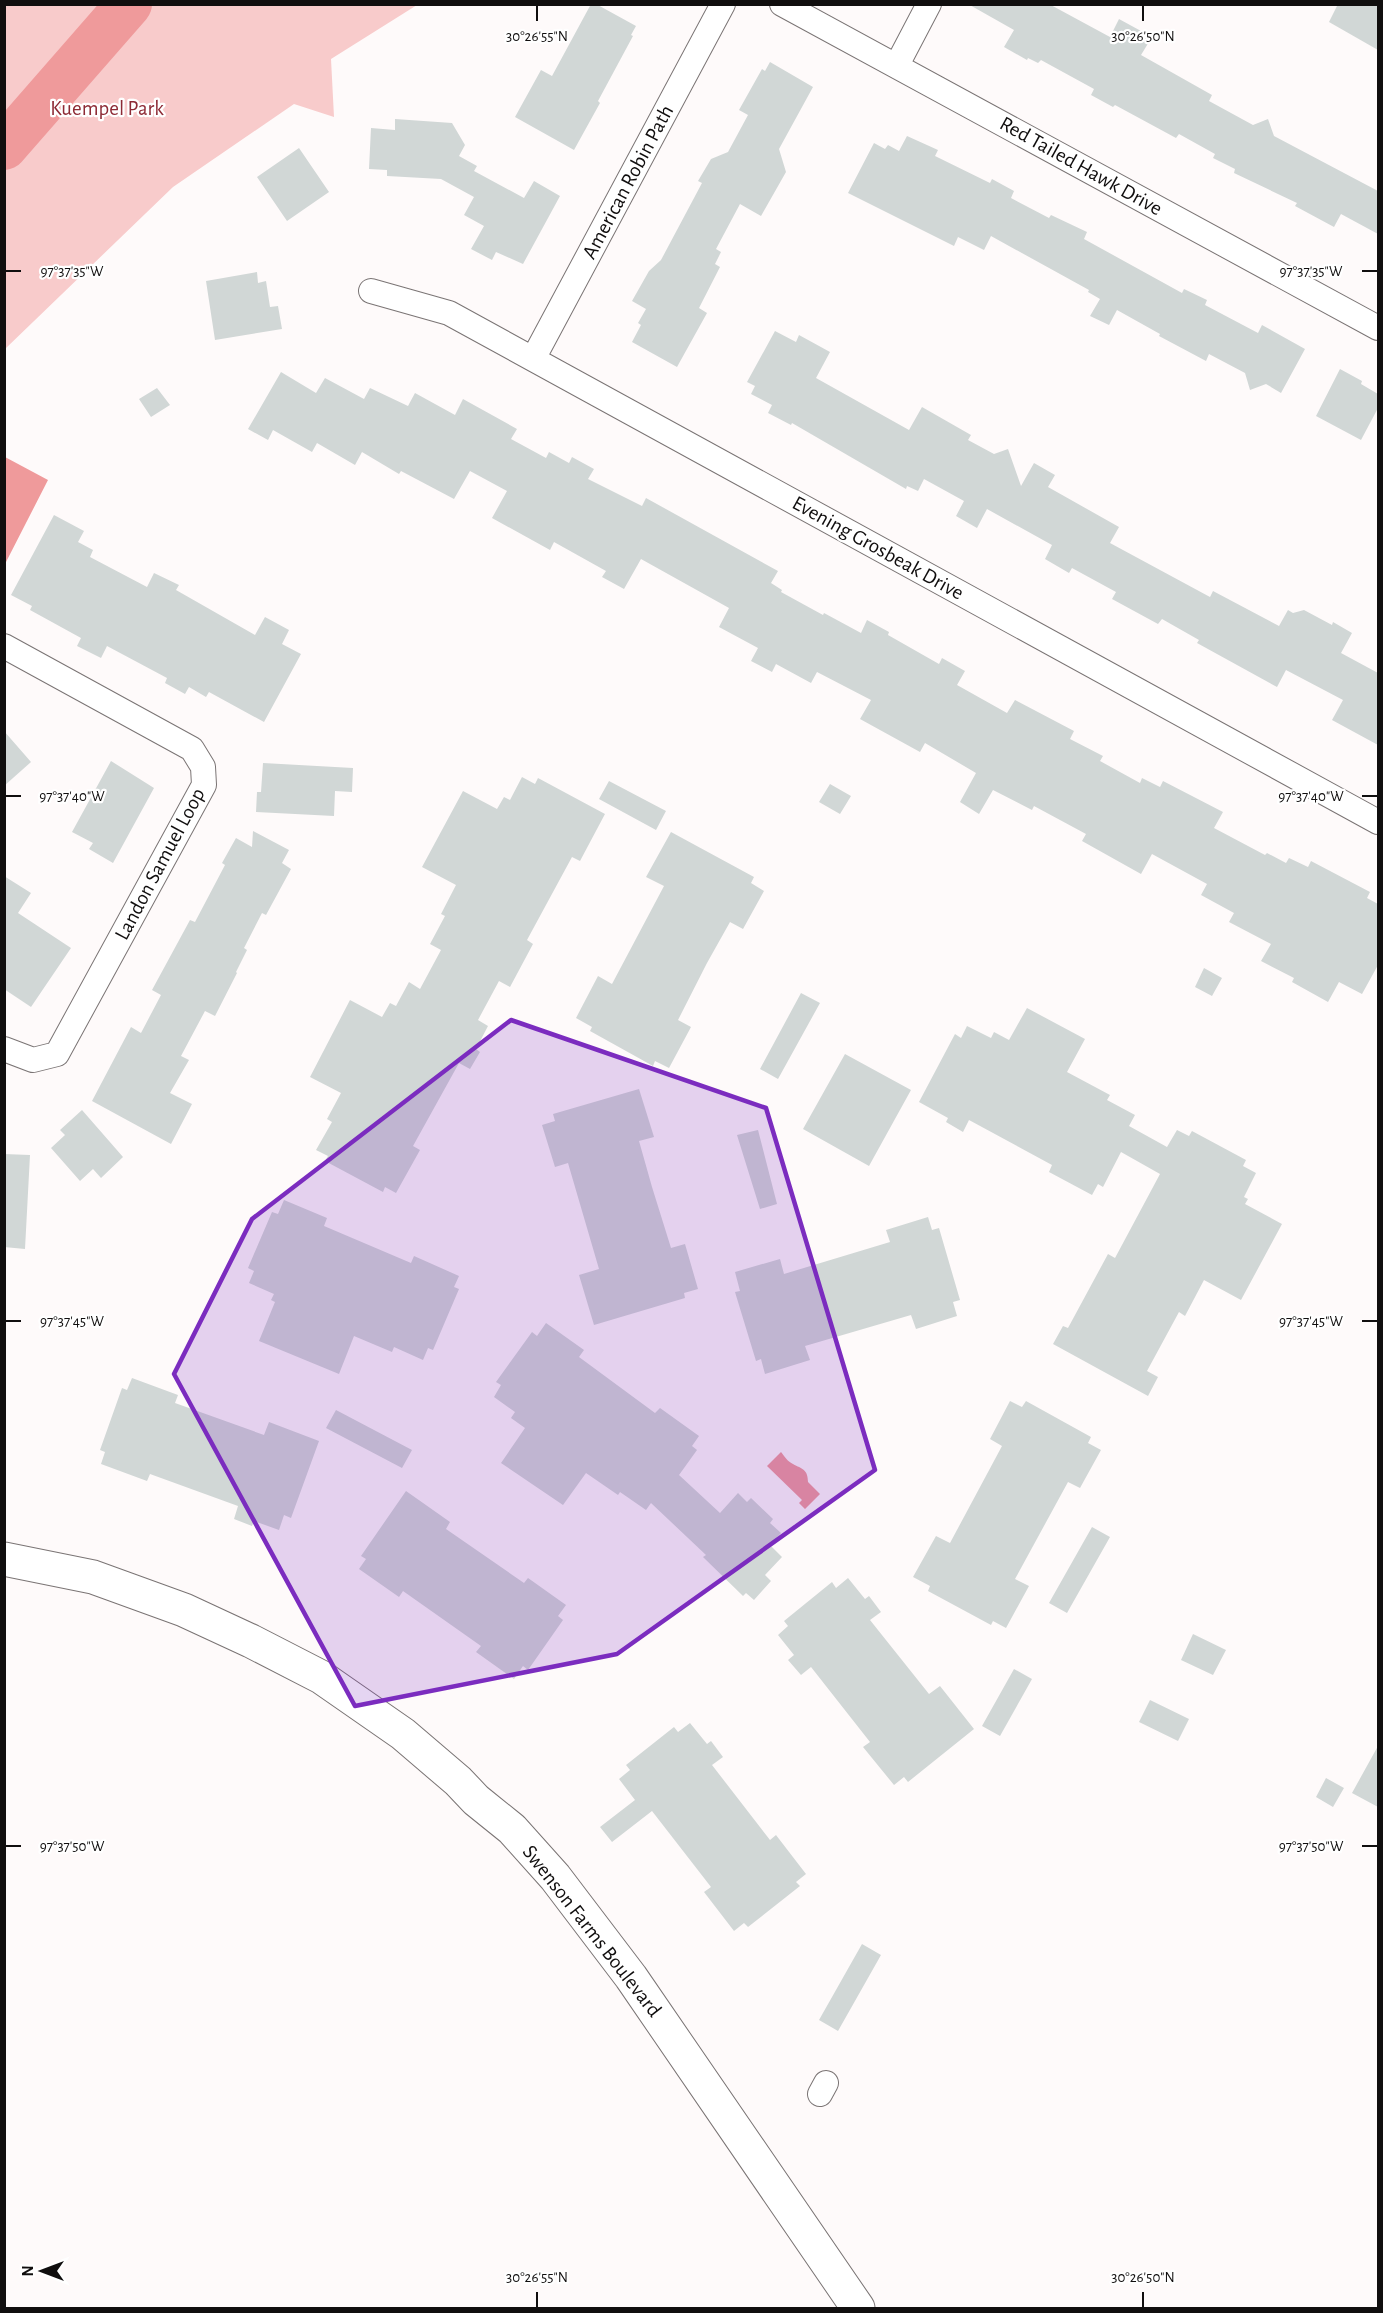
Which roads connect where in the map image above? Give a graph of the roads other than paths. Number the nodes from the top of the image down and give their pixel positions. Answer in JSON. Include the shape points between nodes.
{"nodes":[{"id":1,"x":723,"y":4,"type":"edge"},
{"id":2,"x":782,"y":4,"type":"edge"},
{"id":3,"x":929,"y":4,"type":"edge"},
{"id":4,"x":897,"y":65,"type":"junction"},
{"id":5,"x":371,"y":291,"type":"dead end"},
{"id":6,"x":1378,"y":328,"type":"edge"},
{"id":7,"x":533,"y":359,"type":"junction"},
{"id":8,"x":4,"y":646,"type":"edge"},
{"id":9,"x":1378,"y":822,"type":"edge"},
{"id":10,"x":4,"y":1050,"type":"edge"},
{"id":11,"x":4,"y":1559,"type":"edge"},
{"id":12,"x":858,"y":2308,"type":"edge"}],
"edges":[{"from":1,"to":7,"type":"street","name":"American Robin Path"},
{"from":2,"to":4,"type":"street","name":"Red Tailed Hawk Drive"},
{"from":3,"to":4,"type":"street"},
{"from":4,"to":6,"type":"street","name":"Red Tailed Hawk Drive"},
{"from":5,"to":7,"type":"street","name":"Evening Grosbeak Drive","via":[[448,313]]},
{"from":7,"to":9,"type":"street","name":"Evening Grosbeak Drive"},
{"from":8,"to":10,"type":"street","name":"Landon Samuel Loop","via":[[192,749],[203,767],[204,785],[57,1054],[33,1060]]},
{"from":11,"to":12,"type":"street","name":"Swenson Farms Boulevard","via":[[93,1578],[184,1610],[251,1641],[321,1677],[403,1734],[458,1780],[512,1829],[555,1877],[624,1968]]}]}
